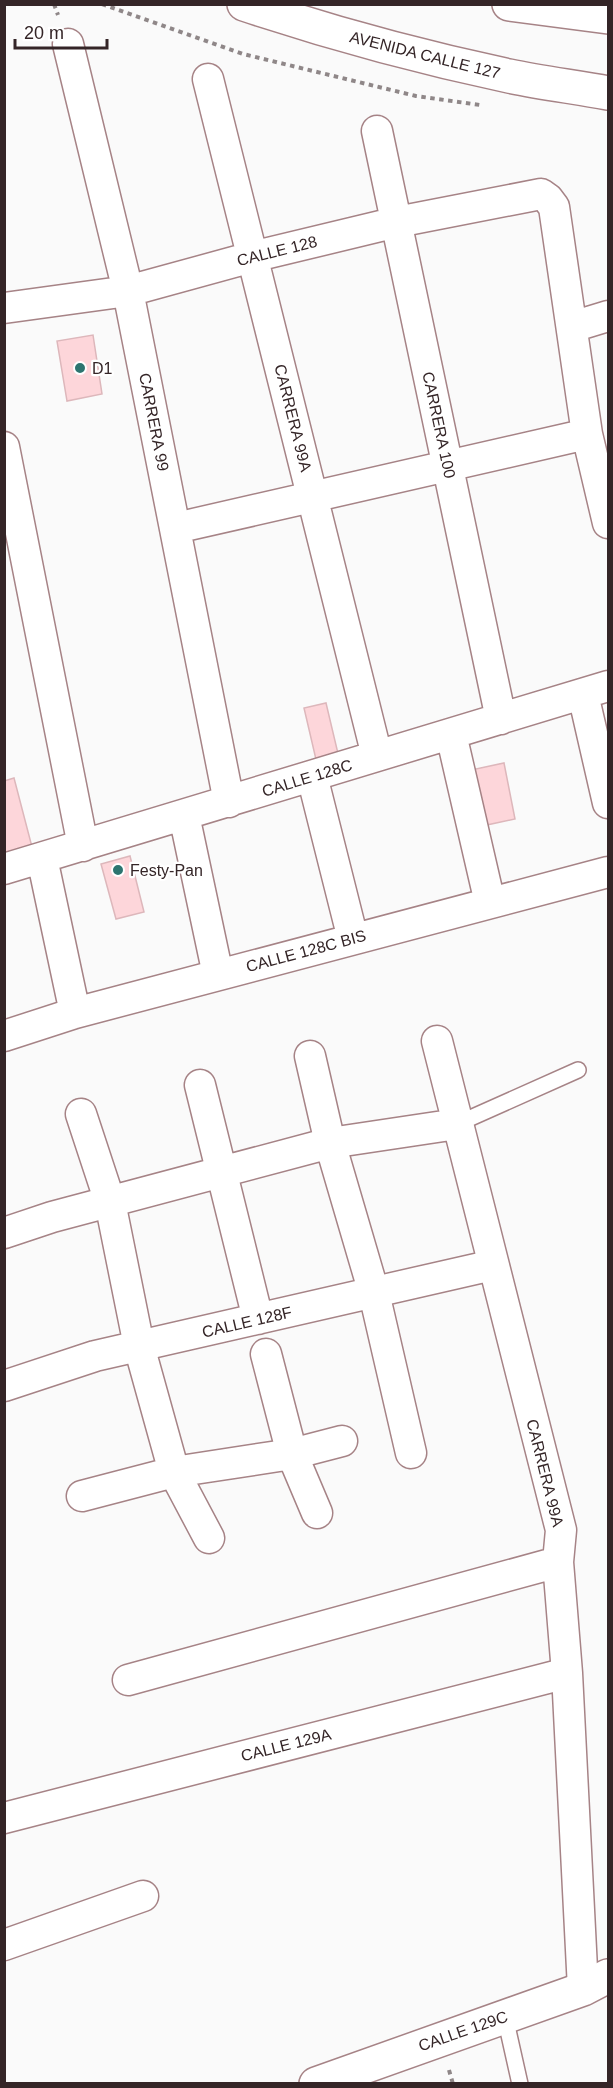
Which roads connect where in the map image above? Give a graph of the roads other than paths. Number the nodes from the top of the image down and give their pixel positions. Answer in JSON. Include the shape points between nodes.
{"nodes":[{"id":1,"x":244,"y":4,"type":"edge"},
{"id":2,"x":509,"y":4,"type":"edge"},
{"id":3,"x":609,"y":17,"type":"edge"},
{"id":4,"x":68,"y":44,"type":"dead end"},
{"id":5,"x":208,"y":79,"type":"dead end"},
{"id":6,"x":609,"y":93,"type":"edge"},
{"id":7,"x":377,"y":131,"type":"dead end"},
{"id":8,"x":397,"y":222,"type":"junction"},
{"id":9,"x":252,"y":257,"type":"junction"},
{"id":10,"x":128,"y":291,"type":"junction"},
{"id":11,"x":4,"y":308,"type":"edge"},
{"id":12,"x":609,"y":316,"type":"edge"},
{"id":13,"x":572,"y":327,"type":"junction"},
{"id":14,"x":586,"y":434,"type":"junction"},
{"id":15,"x":4,"y":447,"type":"edge"},
{"id":16,"x":601,"y":464,"type":"edge"},
{"id":17,"x":448,"y":466,"type":"junction"},
{"id":18,"x":312,"y":496,"type":"junction"},
{"id":19,"x":609,"y":523,"type":"edge"},
{"id":20,"x":176,"y":528,"type":"junction"},
{"id":21,"x":596,"y":690,"type":"edge"},
{"id":22,"x":501,"y":719,"type":"junction"},
{"id":23,"x":451,"y":734,"type":"junction"},
{"id":24,"x":377,"y":756,"type":"junction"},
{"id":25,"x":312,"y":776,"type":"junction"},
{"id":26,"x":229,"y":801,"type":"junction"},
{"id":27,"x":609,"y":803,"type":"edge"},
{"id":28,"x":184,"y":815,"type":"junction"},
{"id":29,"x":83,"y":846,"type":"junction"},
{"id":30,"x":42,"y":858,"type":"junction"},
{"id":31,"x":4,"y":869,"type":"edge"},
{"id":32,"x":609,"y":872,"type":"edge"},
{"id":33,"x":490,"y":903,"type":"junction"},
{"id":34,"x":353,"y":939,"type":"junction"},
{"id":35,"x":218,"y":975,"type":"junction"},
{"id":36,"x":75,"y":1013,"type":"junction"},
{"id":37,"x":4,"y":1036,"type":"edge"},
{"id":38,"x":436,"y":1041,"type":"dead end"},
{"id":39,"x":310,"y":1056,"type":"dead end"},
{"id":40,"x":578,"y":1070,"type":"dead end"},
{"id":41,"x":200,"y":1085,"type":"dead end"},
{"id":42,"x":81,"y":1114,"type":"dead end"},
{"id":43,"x":457,"y":1124,"type":"junction"},
{"id":44,"x":330,"y":1143,"type":"junction"},
{"id":45,"x":221,"y":1172,"type":"junction"},
{"id":46,"x":110,"y":1202,"type":"junction"},
{"id":47,"x":4,"y":1233,"type":"edge"},
{"id":48,"x":493,"y":1265,"type":"junction"},
{"id":49,"x":374,"y":1293,"type":"junction"},
{"id":50,"x":258,"y":1319,"type":"junction"},
{"id":51,"x":139,"y":1346,"type":"junction"},
{"id":52,"x":266,"y":1354,"type":"dead end"},
{"id":53,"x":4,"y":1386,"type":"edge"},
{"id":54,"x":342,"y":1441,"type":"dead end"},
{"id":55,"x":411,"y":1453,"type":"dead end"},
{"id":56,"x":292,"y":1454,"type":"junction"},
{"id":57,"x":174,"y":1472,"type":"junction"},
{"id":58,"x":82,"y":1496,"type":"dead end"},
{"id":59,"x":317,"y":1514,"type":"dead end"},
{"id":60,"x":208,"y":1538,"type":"dead end"},
{"id":61,"x":558,"y":1562,"type":"junction"},
{"id":62,"x":567,"y":1673,"type":"junction"},
{"id":63,"x":128,"y":1680,"type":"dead end"},
{"id":64,"x":4,"y":1818,"type":"edge"},
{"id":65,"x":143,"y":1896,"type":"dead end"},
{"id":66,"x":4,"y":1945,"type":"edge"},
{"id":67,"x":596,"y":1982,"type":"edge"},
{"id":68,"x":506,"y":2016,"type":"junction"},
{"id":69,"x":324,"y":2082,"type":"edge"},
{"id":70,"x":520,"y":2084,"type":"edge"}],
"edges":[{"from":1,"to":6,"type":"main road","name":"AVENIDA CALLE 127","via":[[407,52]]},
{"from":2,"to":3,"type":"main road"},
{"from":4,"to":10,"type":"street","name":"CARRERA 99"},
{"from":5,"to":9,"type":"street","name":"CARRERA 99A"},
{"from":7,"to":8,"type":"street","name":"CARRERA 100"},
{"from":8,"to":9,"type":"street","name":"CALLE 128"},
{"from":8,"to":13,"type":"street","name":"CALLE 128","via":[[541,194],[554,207]]},
{"from":8,"to":17,"type":"street","name":"CARRERA 100"},
{"from":9,"to":10,"type":"street","name":"CALLE 128"},
{"from":9,"to":18,"type":"street","name":"CARRERA 99A"},
{"from":10,"to":11,"type":"street","name":"CALLE 128"},
{"from":10,"to":20,"type":"street","name":"CARRERA 99"},
{"from":12,"to":13,"type":"street"},
{"from":13,"to":14,"type":"street"},
{"from":14,"to":16,"type":"street"},
{"from":14,"to":17,"type":"street"},
{"from":15,"to":29,"type":"street"},
{"from":16,"to":19,"type":"street"},
{"from":17,"to":18,"type":"street"},
{"from":17,"to":22,"type":"street","name":"CARRERA 100"},
{"from":18,"to":20,"type":"street"},
{"from":18,"to":24,"type":"street","name":"CARRERA 99A"},
{"from":20,"to":26,"type":"street","name":"CARRERA 99"},
{"from":21,"to":22,"type":"street","name":"CALLE 128C"},
{"from":21,"to":27,"type":"street"},
{"from":22,"to":23,"type":"street","name":"CALLE 128C"},
{"from":23,"to":24,"type":"street","name":"CALLE 128C"},
{"from":23,"to":33,"type":"street"},
{"from":24,"to":25,"type":"street","name":"CALLE 128C"},
{"from":25,"to":26,"type":"street","name":"CALLE 128C"},
{"from":25,"to":34,"type":"street"},
{"from":26,"to":28,"type":"street","name":"CALLE 128C"},
{"from":28,"to":29,"type":"street","name":"CALLE 128C"},
{"from":28,"to":35,"type":"street"},
{"from":29,"to":30,"type":"street","name":"CALLE 128C"},
{"from":30,"to":31,"type":"street","name":"CALLE 128C"},
{"from":30,"to":36,"type":"street"},
{"from":32,"to":33,"type":"street","name":"CALLE 128C BIS"},
{"from":33,"to":34,"type":"street","name":"CALLE 128C BIS"},
{"from":34,"to":35,"type":"street","name":"CALLE 128C BIS"},
{"from":35,"to":36,"type":"street","name":"CALLE 128C BIS"},
{"from":36,"to":37,"type":"street","name":"CALLE 128C BIS"},
{"from":38,"to":43,"type":"street","name":"CARRERA 99A"},
{"from":39,"to":44,"type":"street"},
{"from":40,"to":43,"type":"lane"},
{"from":41,"to":45,"type":"street"},
{"from":42,"to":46,"type":"street"},
{"from":43,"to":44,"type":"street"},
{"from":43,"to":48,"type":"street","name":"CARRERA 99A"},
{"from":44,"to":45,"type":"street"},
{"from":44,"to":49,"type":"street"},
{"from":45,"to":46,"type":"street"},
{"from":45,"to":50,"type":"street"},
{"from":46,"to":47,"type":"street"},
{"from":46,"to":51,"type":"street"},
{"from":48,"to":49,"type":"street","name":"CALLE 128F"},
{"from":48,"to":61,"type":"street","name":"CARRERA 99A","via":[[561,1530]]},
{"from":49,"to":50,"type":"street","name":"CALLE 128F"},
{"from":49,"to":55,"type":"street"},
{"from":50,"to":51,"type":"street","name":"CALLE 128F"},
{"from":51,"to":53,"type":"street","name":"CALLE 128F"},
{"from":51,"to":57,"type":"street"},
{"from":52,"to":56,"type":"street"},
{"from":54,"to":56,"type":"street"},
{"from":56,"to":57,"type":"street"},
{"from":56,"to":59,"type":"street"},
{"from":57,"to":58,"type":"street"},
{"from":57,"to":60,"type":"street"},
{"from":61,"to":62,"type":"street","name":"CARRERA 99A"},
{"from":61,"to":63,"type":"street"},
{"from":62,"to":64,"type":"street","name":"CALLE 129A"},
{"from":62,"to":67,"type":"street","name":"CARRERA 99A"},
{"from":65,"to":66,"type":"street"},
{"from":67,"to":68,"type":"main road","name":"CALLE 129C"},
{"from":68,"to":69,"type":"main road","name":"CALLE 129C"},
{"from":68,"to":70,"type":"lane"}]}
